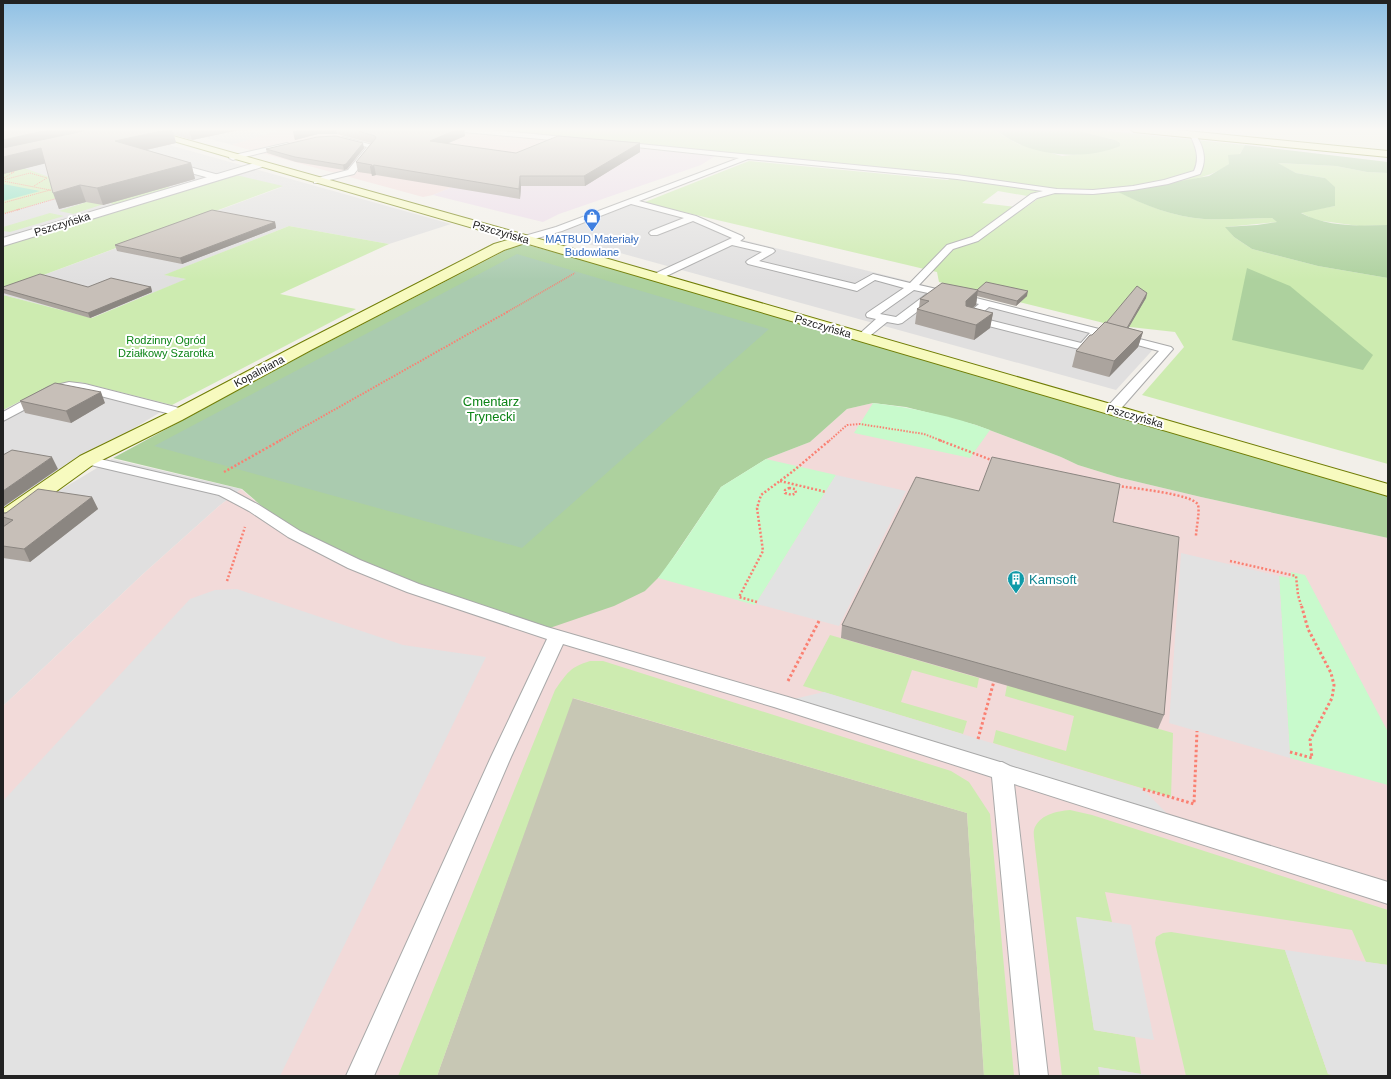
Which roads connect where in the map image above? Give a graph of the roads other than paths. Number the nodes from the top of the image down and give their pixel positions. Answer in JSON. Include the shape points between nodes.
{"nodes":[{"id":1,"x":208,"y":179,"type":"edge"},
{"id":2,"x":308,"y":179,"type":"edge"},
{"id":3,"x":326,"y":179,"type":"edge"},
{"id":4,"x":691,"y":179,"type":"edge"},
{"id":5,"x":980,"y":179,"type":"edge"},
{"id":6,"x":1173,"y":179,"type":"edge"},
{"id":7,"x":317,"y":182,"type":"junction"},
{"id":8,"x":1057,"y":191,"type":"junction"},
{"id":9,"x":631,"y":202,"type":"junction"},
{"id":10,"x":693,"y":218,"type":"junction"},
{"id":11,"x":654,"y":233,"type":"dead end"},
{"id":12,"x":524,"y":239,"type":"junction"},
{"id":13,"x":3,"y":242,"type":"edge"},
{"id":14,"x":730,"y":242,"type":"junction"},
{"id":15,"x":656,"y":277,"type":"junction"},
{"id":16,"x":912,"y":287,"type":"junction"},
{"id":17,"x":937,"y":292,"type":"junction"},
{"id":18,"x":988,"y":303,"type":"junction"},
{"id":19,"x":885,"y":318,"type":"junction"},
{"id":20,"x":1099,"y":332,"type":"junction"},
{"id":21,"x":862,"y":337,"type":"junction"},
{"id":22,"x":1112,"y":410,"type":"junction"},
{"id":23,"x":182,"y":413,"type":"junction"},
{"id":24,"x":3,"y":417,"type":"edge"},
{"id":25,"x":87,"y":460,"type":"junction"},
{"id":26,"x":1388,"y":490,"type":"edge"},
{"id":27,"x":3,"y":519,"type":"edge"},
{"id":28,"x":557,"y":636,"type":"junction"},
{"id":29,"x":1002,"y":770,"type":"junction"},
{"id":30,"x":1388,"y":893,"type":"edge"},
{"id":31,"x":360,"y":1076,"type":"edge"},
{"id":32,"x":1034,"y":1076,"type":"edge"}],
"edges":[{"from":1,"to":13,"type":"street","name":"Pszczyńska"},
{"from":2,"to":7,"type":"main road","name":"Pszczyńska"},
{"from":3,"to":7,"type":"lane"},
{"from":4,"to":9,"type":"lane"},
{"from":5,"to":8,"type":"lane"},
{"from":6,"to":8,"type":"lane","via":[[1133,188],[1093,192]]},
{"from":7,"to":12,"type":"main road","name":"Pszczyńska"},
{"from":8,"to":16,"type":"lane","via":[[1034,196],[975,239],[950,247]]},
{"from":9,"to":10,"type":"lane"},
{"from":9,"to":12,"type":"lane","via":[[554,231]]},
{"from":10,"to":11,"type":"lane"},
{"from":10,"to":14,"type":"lane","via":[[739,238]]},
{"from":12,"to":15,"type":"main road","name":"Pszczyńska"},
{"from":12,"to":23,"type":"main road","name":"Kopalniana","via":[[499,247],[305,346]]},
{"from":14,"to":15,"type":"lane"},
{"from":14,"to":16,"type":"lane","via":[[770,251],[751,262],[857,288],[874,277]]},
{"from":15,"to":21,"type":"main road","name":"Pszczyńska"},
{"from":16,"to":17,"type":"lane"},
{"from":16,"to":19,"type":"lane","via":[[871,315]]},
{"from":17,"to":18,"type":"lane"},
{"from":17,"to":19,"type":"lane","via":[[898,321]]},
{"from":18,"to":20,"type":"lane"},
{"from":18,"to":20,"type":"lane","via":[[969,318],[1083,347]]},
{"from":19,"to":21,"type":"lane"},
{"from":20,"to":22,"type":"lane","via":[[1167,348]]},
{"from":21,"to":22,"type":"main road","name":"Pszczyńska"},
{"from":22,"to":26,"type":"main road","name":"Pszczyńska"},
{"from":23,"to":24,"type":"lane","via":[[69,386],[52,390]]},
{"from":23,"to":25,"type":"main road","name":"Kopalniana"},
{"from":25,"to":27,"type":"main road","name":"Kopalniana"},
{"from":25,"to":28,"type":"lane","via":[[224,492],[294,534],[354,564],[413,588]]},
{"from":28,"to":29,"type":"lane"},
{"from":28,"to":31,"type":"lane"},
{"from":29,"to":30,"type":"lane"},
{"from":29,"to":32,"type":"lane"}]}
